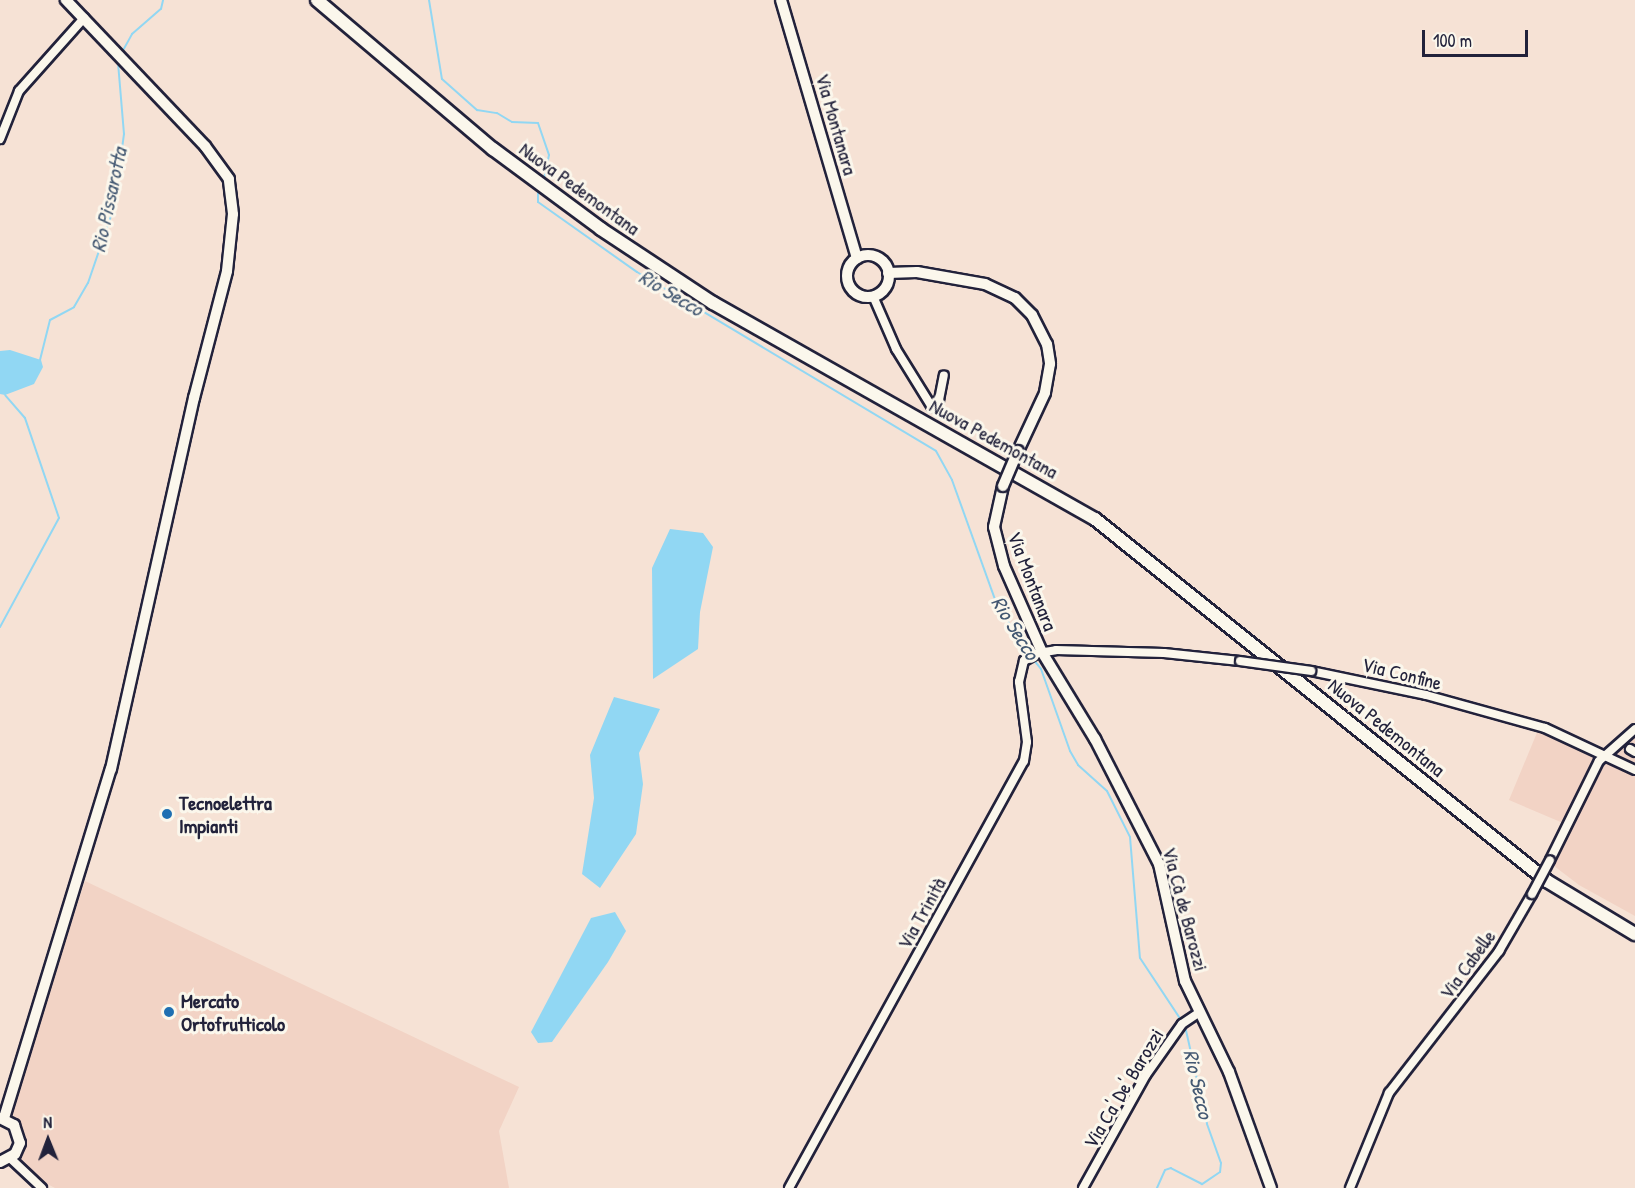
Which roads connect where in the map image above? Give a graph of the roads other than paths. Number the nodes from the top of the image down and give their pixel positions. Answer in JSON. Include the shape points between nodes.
{"nodes":[{"id":1,"x":66,"y":0,"type":"edge"},
{"id":2,"x":317,"y":0,"type":"edge"},
{"id":3,"x":781,"y":0,"type":"edge"},
{"id":4,"x":84,"y":18,"type":"junction"},
{"id":5,"x":0,"y":139,"type":"edge"},
{"id":6,"x":857,"y":258,"type":"junction"},
{"id":7,"x":888,"y":273,"type":"junction"},
{"id":8,"x":873,"y":296,"type":"junction"},
{"id":9,"x":944,"y":375,"type":"dead end"},
{"id":10,"x":1040,"y":652,"type":"junction"},
{"id":11,"x":1635,"y":729,"type":"edge"},
{"id":12,"x":1605,"y":755,"type":"junction"},
{"id":13,"x":1635,"y":770,"type":"edge"},
{"id":14,"x":1635,"y":934,"type":"edge"},
{"id":15,"x":1200,"y":1012,"type":"junction"},
{"id":16,"x":2,"y":1118,"type":"edge"},
{"id":17,"x":5,"y":1160,"type":"edge"},
{"id":18,"x":42,"y":1188,"type":"edge"},
{"id":19,"x":789,"y":1188,"type":"edge"},
{"id":20,"x":1083,"y":1188,"type":"edge"},
{"id":21,"x":1271,"y":1188,"type":"edge"},
{"id":22,"x":1350,"y":1188,"type":"edge"}],
"edges":[{"from":1,"to":4,"type":"street"},
{"from":2,"to":14,"type":"main road","name":"Nuova Pedemontana","via":[[493,149],[648,260],[713,303],[1095,519],[1547,881]]},
{"from":3,"to":6,"type":"street","name":"Via Montanara"},
{"from":4,"to":5,"type":"street","via":[[19,91]]},
{"from":4,"to":16,"type":"street","via":[[205,146],[229,180],[233,214],[227,271],[194,398],[111,769]]},
{"from":6,"to":7,"type":"street","via":[[877,257]]},
{"from":6,"to":8,"type":"street","via":[[847,274],[850,287],[860,295]]},
{"from":7,"to":8,"type":"street","via":[[885,287]]},
{"from":7,"to":10,"type":"street","name":"Via Montanara","bridge":true,"via":[[917,272],[985,284],[1015,298],[1032,315],[1047,344],[1048,379],[996,513],[996,543]]},
{"from":8,"to":9,"type":"street","via":[[896,349],[932,406],[939,400]]},
{"from":10,"to":12,"type":"street","name":"Via Confine","bridge":true,"via":[[1164,653],[1311,670],[1545,728]]},
{"from":10,"to":15,"type":"street","name":"Via Cà de Barozzi","via":[[1100,748],[1159,864],[1185,981]]},
{"from":10,"to":19,"type":"street","name":"Via Trinità","via":[[1027,659],[1018,682],[1027,742],[1024,761]]},
{"from":11,"to":12,"type":"street"},
{"from":12,"to":13,"type":"street","name":"Via Confine"},
{"from":12,"to":22,"type":"street","name":"Via Cabelle","bridge":true,"via":[[1499,951],[1389,1094]]},
{"from":15,"to":20,"type":"street","name":"Via Ca' De' Barozzi","via":[[1185,1022],[1146,1075]]},
{"from":15,"to":21,"type":"street","name":"Via Cà de Barozzi","via":[[1229,1072]]},
{"from":16,"to":17,"type":"street","via":[[14,1125],[20,1136],[18,1149]]},
{"from":17,"to":18,"type":"street"}]}
